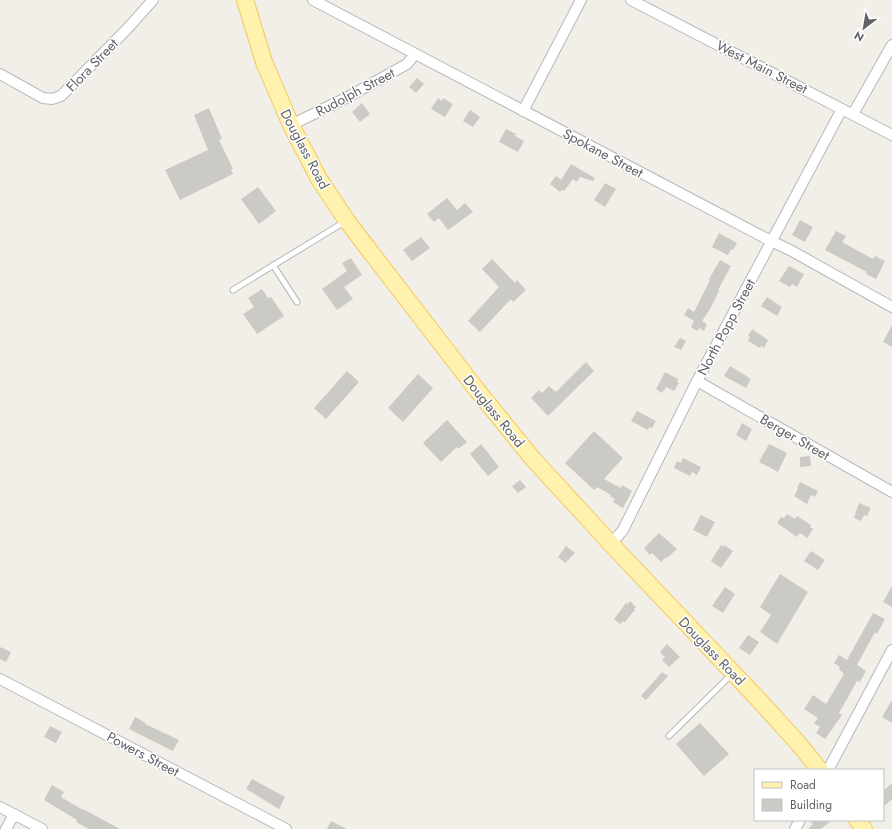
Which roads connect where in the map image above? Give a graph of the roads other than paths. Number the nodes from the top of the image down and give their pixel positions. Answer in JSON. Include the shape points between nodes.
{"nodes":[{"id":1,"x":153,"y":0,"type":"edge"},
{"id":2,"x":245,"y":0,"type":"edge"},
{"id":3,"x":313,"y":0,"type":"edge"},
{"id":4,"x":581,"y":0,"type":"edge"},
{"id":5,"x":631,"y":0,"type":"edge"},
{"id":6,"x":892,"y":45,"type":"edge"},
{"id":7,"x":415,"y":54,"type":"junction"},
{"id":8,"x":0,"y":74,"type":"edge"},
{"id":9,"x":842,"y":109,"type":"junction"},
{"id":10,"x":523,"y":112,"type":"junction"},
{"id":11,"x":853,"y":114,"type":"junction"},
{"id":12,"x":291,"y":125,"type":"junction"},
{"id":13,"x":892,"y":135,"type":"edge"},
{"id":14,"x":347,"y":220,"type":"junction"},
{"id":15,"x":771,"y":241,"type":"junction"},
{"id":16,"x":274,"y":266,"type":"junction"},
{"id":17,"x":233,"y":290,"type":"dead end"},
{"id":18,"x":297,"y":302,"type":"dead end"},
{"id":19,"x":892,"y":307,"type":"edge"},
{"id":20,"x":698,"y":381,"type":"junction"},
{"id":21,"x":892,"y":492,"type":"edge"},
{"id":22,"x":611,"y":544,"type":"junction"},
{"id":23,"x":892,"y":650,"type":"edge"},
{"id":24,"x":733,"y":673,"type":"junction"},
{"id":25,"x":0,"y":679,"type":"edge"},
{"id":26,"x":669,"y":736,"type":"dead end"},
{"id":27,"x":819,"y":769,"type":"edge"},
{"id":28,"x":829,"y":769,"type":"edge"},
{"id":29,"x":0,"y":807,"type":"edge"},
{"id":30,"x":14,"y":814,"type":"junction"},
{"id":31,"x":858,"y":821,"type":"edge"},
{"id":32,"x":6,"y":829,"type":"edge"},
{"id":33,"x":42,"y":829,"type":"edge"},
{"id":34,"x":286,"y":829,"type":"edge"},
{"id":35,"x":864,"y":829,"type":"edge"}],
"edges":[{"from":1,"to":8,"type":"street","name":"Flora Street","via":[[61,96],[43,98]]},
{"from":2,"to":12,"type":"main road","name":"Douglass Road","via":[[264,62]]},
{"from":3,"to":7,"type":"street","name":"Spokane Street"},
{"from":4,"to":10,"type":"street"},
{"from":5,"to":9,"type":"street","name":"West Main Street"},
{"from":6,"to":11,"type":"street"},
{"from":7,"to":10,"type":"street","name":"Spokane Street"},
{"from":7,"to":12,"type":"street","name":"Rudolph Street","via":[[407,64]]},
{"from":9,"to":11,"type":"street","name":"West Main Street"},
{"from":9,"to":15,"type":"street","name":"North Popp Street"},
{"from":10,"to":15,"type":"street","name":"Spokane Street"},
{"from":11,"to":13,"type":"street","name":"West Main Street"},
{"from":12,"to":14,"type":"main road","name":"Douglass Road","via":[[320,179]]},
{"from":14,"to":16,"type":"lane"},
{"from":14,"to":22,"type":"main road","name":"Douglass Road","via":[[495,413]]},
{"from":15,"to":19,"type":"street","name":"Spokane Street"},
{"from":15,"to":20,"type":"street","name":"North Popp Street"},
{"from":16,"to":17,"type":"lane"},
{"from":16,"to":18,"type":"lane"},
{"from":20,"to":21,"type":"street","name":"Berger Street"},
{"from":20,"to":22,"type":"street","name":"North Popp Street","via":[[623,530]]},
{"from":22,"to":24,"type":"main road","name":"Douglass Road"},
{"from":23,"to":28,"type":"street"},
{"from":24,"to":26,"type":"lane"},
{"from":24,"to":27,"type":"main road","name":"Douglass Road"},
{"from":25,"to":34,"type":"street","name":"Powers Street"},
{"from":29,"to":30,"type":"street"},
{"from":30,"to":32,"type":"street"},
{"from":30,"to":33,"type":"street"},
{"from":31,"to":35,"type":"main road"}]}
